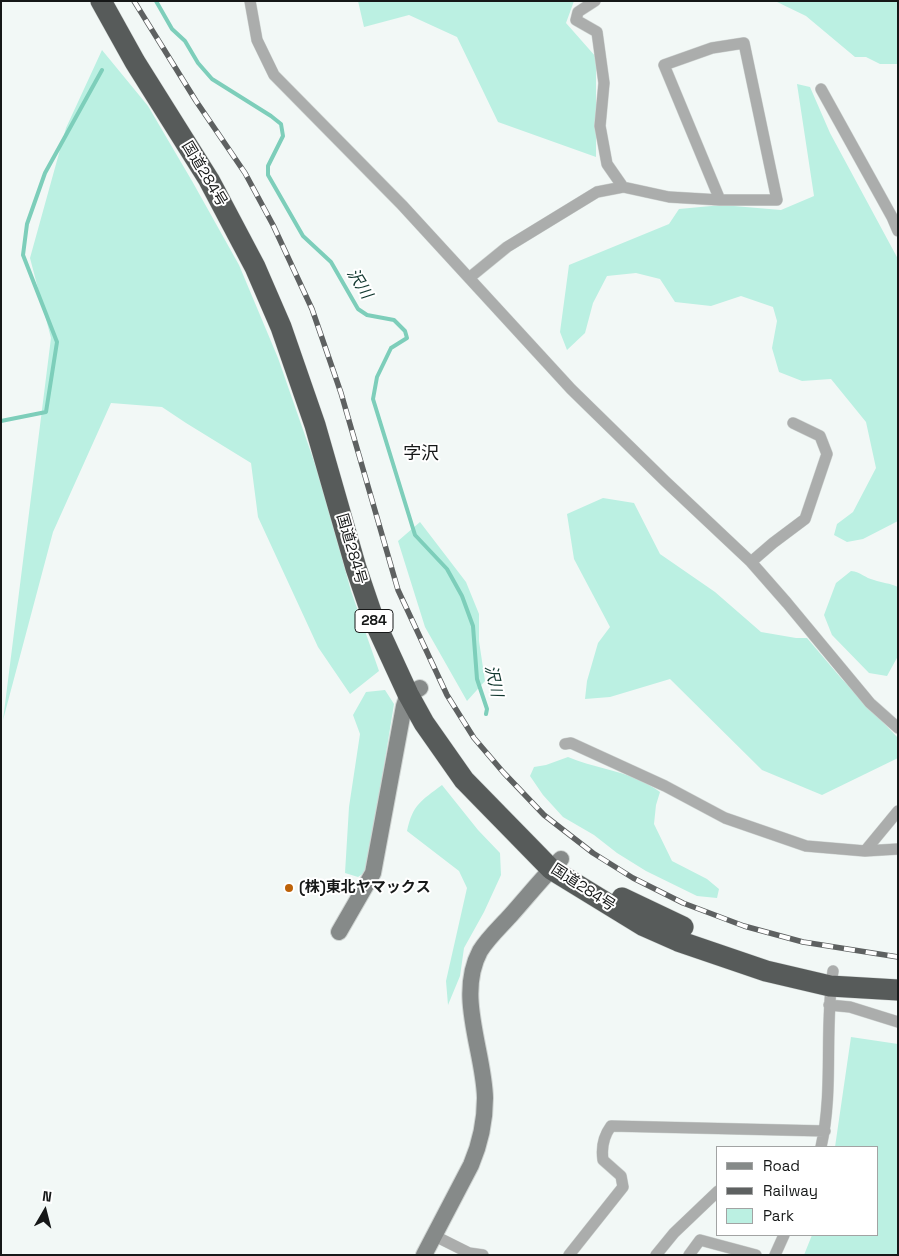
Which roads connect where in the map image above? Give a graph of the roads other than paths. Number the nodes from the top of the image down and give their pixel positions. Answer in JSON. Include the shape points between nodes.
{"nodes":[{"id":1,"x":101,"y":1,"type":"edge"},
{"id":2,"x":112,"y":1,"type":"edge"},
{"id":3,"x":250,"y":1,"type":"edge"},
{"id":4,"x":595,"y":1,"type":"edge"},
{"id":5,"x":821,"y":89,"type":"dead end"},
{"id":6,"x":623,"y":187,"type":"junction"},
{"id":7,"x":720,"y":200,"type":"junction"},
{"id":8,"x":898,"y":231,"type":"edge"},
{"id":9,"x":469,"y":278,"type":"junction"},
{"id":10,"x":793,"y":423,"type":"dead end"},
{"id":11,"x":751,"y":562,"type":"junction"},
{"id":12,"x":414,"y":691,"type":"junction"},
{"id":13,"x":898,"y":728,"type":"edge"},
{"id":14,"x":565,"y":744,"type":"dead end"},
{"id":15,"x":898,"y":811,"type":"edge"},
{"id":16,"x":898,"y":849,"type":"edge"},
{"id":17,"x":865,"y":852,"type":"junction"},
{"id":18,"x":556,"y":864,"type":"junction"},
{"id":19,"x":340,"y":932,"type":"dead end"},
{"id":20,"x":898,"y":977,"type":"edge"},
{"id":21,"x":831,"y":987,"type":"junction"},
{"id":22,"x":898,"y":990,"type":"edge"},
{"id":23,"x":898,"y":1022,"type":"edge"},
{"id":24,"x":825,"y":1131,"type":"junction"},
{"id":25,"x":821,"y":1146,"type":"edge"},
{"id":26,"x":716,"y":1193,"type":"edge"},
{"id":27,"x":435,"y":1236,"type":"junction"},
{"id":28,"x":784,"y":1236,"type":"edge"},
{"id":29,"x":424,"y":1255,"type":"edge"},
{"id":30,"x":483,"y":1255,"type":"edge"},
{"id":31,"x":569,"y":1255,"type":"edge"},
{"id":32,"x":656,"y":1255,"type":"edge"},
{"id":33,"x":689,"y":1255,"type":"edge"},
{"id":34,"x":756,"y":1255,"type":"edge"},
{"id":35,"x":775,"y":1255,"type":"edge"}],
"edges":[{"from":1,"to":12,"type":"highway","name":"国道284号","number":"284","via":[[209,180],[255,267],[281,327],[315,425],[373,618]]},
{"from":2,"to":12,"type":"highway","name":"国道284号","number":"284","via":[[218,178],[268,271],[315,383],[384,618]]},
{"from":3,"to":9,"type":"street","via":[[257,40],[274,75]]},
{"from":4,"to":6,"type":"street","via":[[578,12],[576,20],[597,32],[604,83],[600,126],[607,164]]},
{"from":5,"to":8,"type":"street"},
{"from":6,"to":7,"type":"street","via":[[669,197]]},
{"from":6,"to":9,"type":"street","via":[[596,192],[507,247]]},
{"from":7,"to":7,"type":"street","via":[[777,200],[744,43],[712,48],[664,65]]},
{"from":9,"to":11,"type":"street","via":[[571,389]]},
{"from":10,"to":11,"type":"street","via":[[820,436],[827,454],[805,519]]},
{"from":11,"to":13,"type":"street","via":[[870,703]]},
{"from":12,"to":18,"type":"highway","name":"国道284号","number":"284","via":[[424,722],[464,780]]},
{"from":12,"to":19,"type":"street","via":[[404,706],[373,873]]},
{"from":14,"to":17,"type":"street","via":[[571,742],[725,818],[806,846]]},
{"from":15,"to":17,"type":"street"},
{"from":16,"to":17,"type":"street"},
{"from":18,"to":21,"type":"highway","name":"国道284号","number":"284","via":[[617,911],[644,926],[766,971]]},
{"from":18,"to":27,"type":"street","via":[[493,934],[474,967],[472,1010],[484,1087],[484,1118],[471,1165]]},
{"from":20,"to":21,"type":"highway","name":"国道284号","number":"284"},
{"from":21,"to":22,"type":"highway","name":"国道284号","number":"284"},
{"from":21,"to":23,"type":"street","via":[[850,1007]]},
{"from":21,"to":24,"type":"street"},
{"from":24,"to":25,"type":"street"},
{"from":24,"to":31,"type":"street","via":[[611,1126],[604,1135],[601,1150],[603,1160],[621,1176],[623,1187]]},
{"from":26,"to":32,"type":"street"},
{"from":27,"to":29,"type":"street"},
{"from":27,"to":30,"type":"street","via":[[469,1253]]},
{"from":28,"to":35,"type":"street"},
{"from":33,"to":34,"type":"street","via":[[700,1240]]}]}
